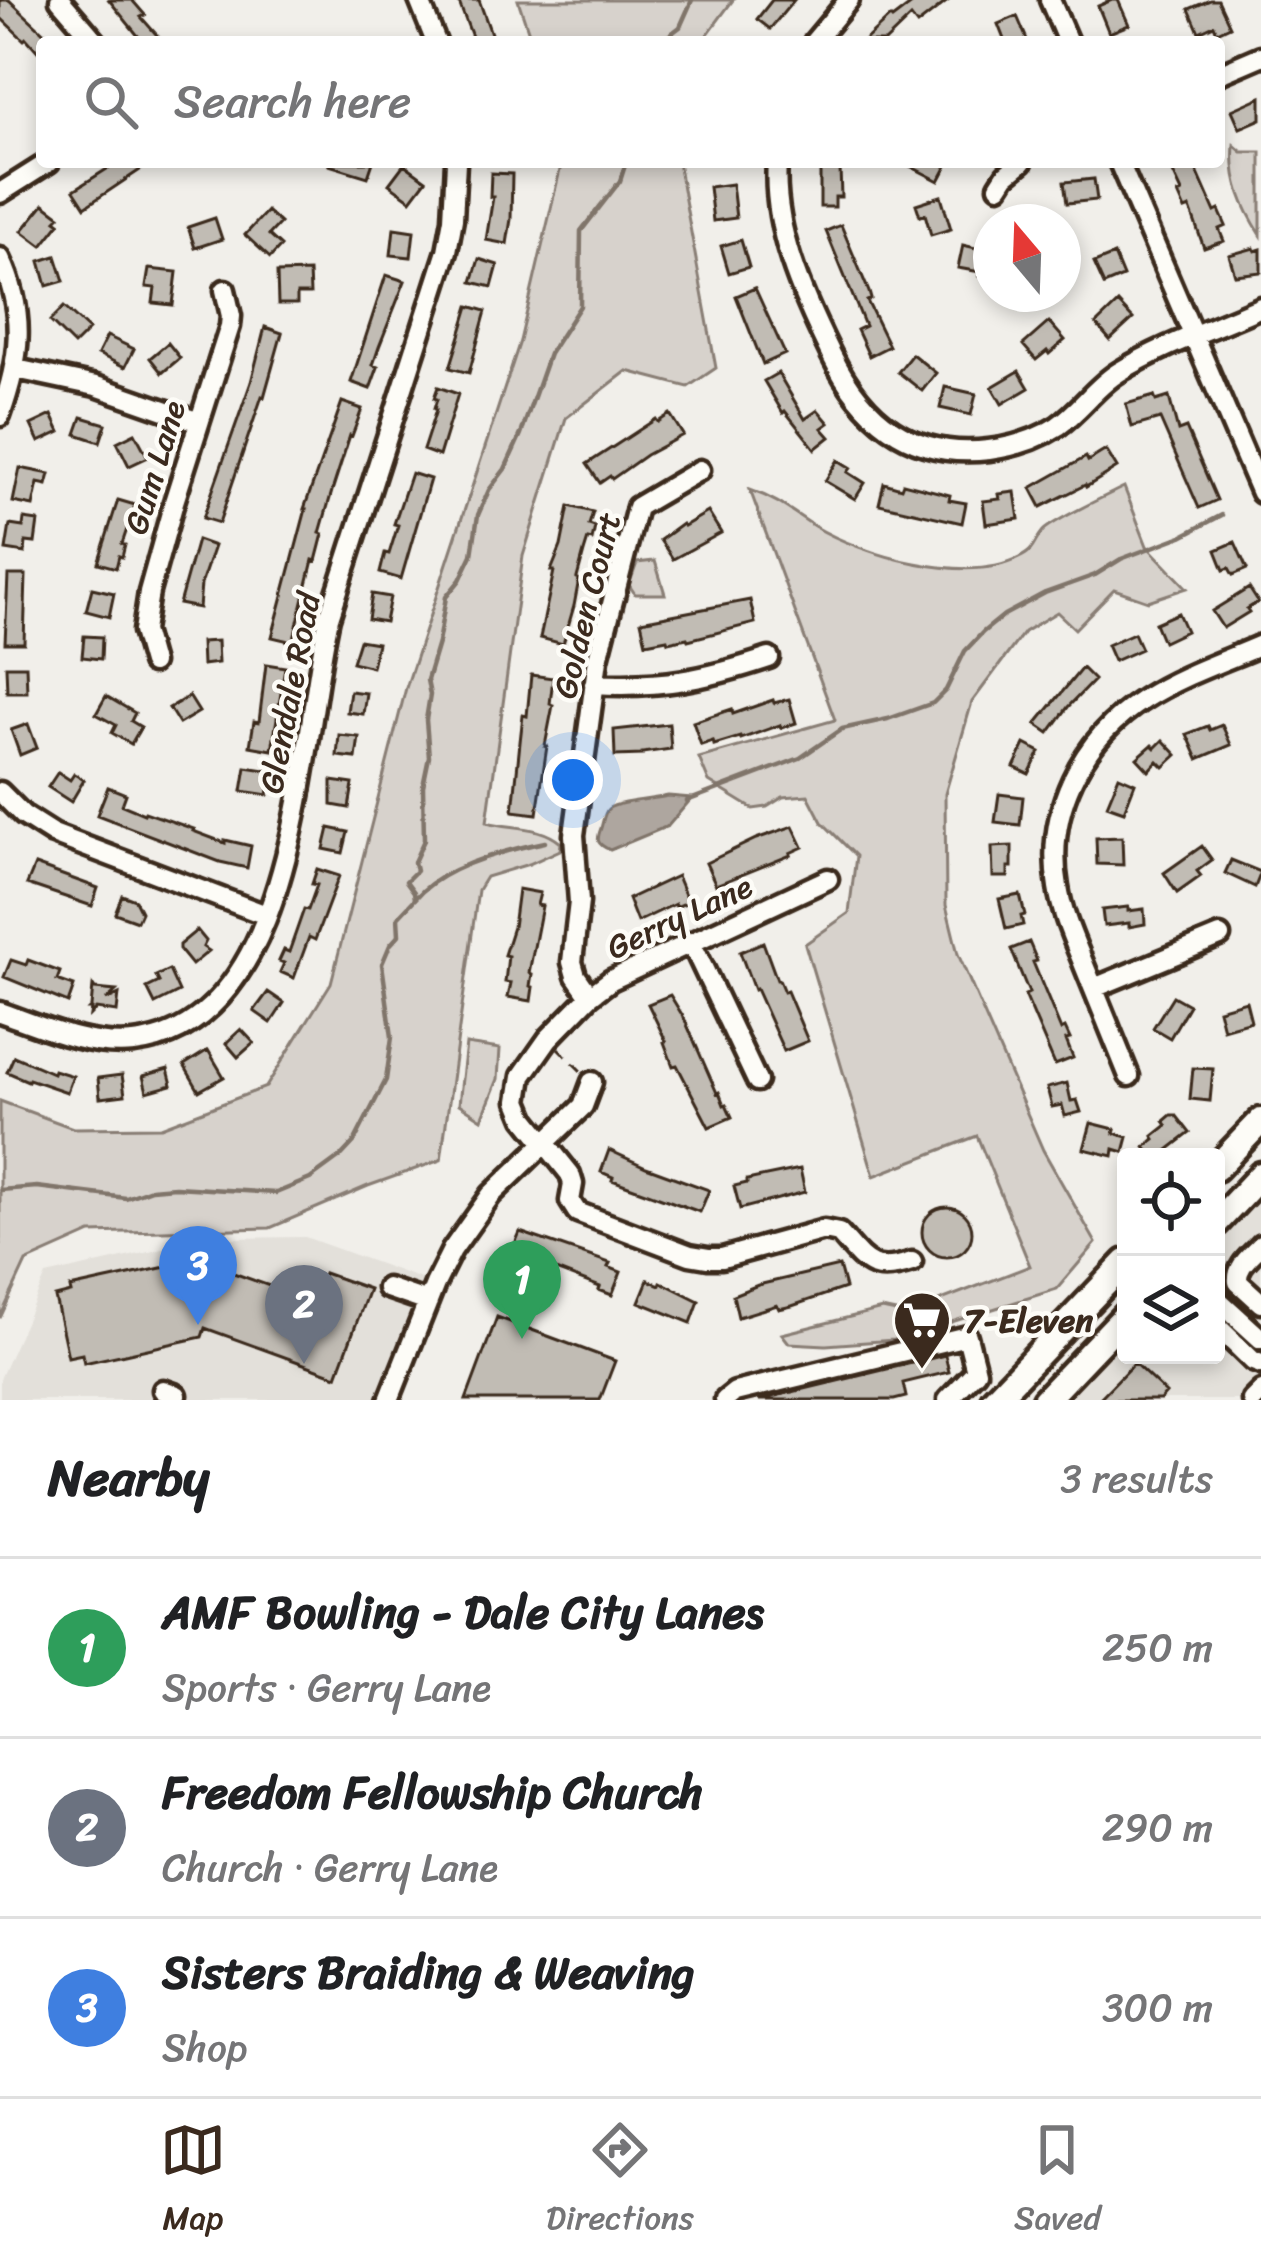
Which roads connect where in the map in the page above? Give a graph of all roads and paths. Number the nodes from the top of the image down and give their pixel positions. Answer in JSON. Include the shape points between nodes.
{"nodes":[{"id":1,"x":60,"y":0,"type":"edge"},
{"id":2,"x":419,"y":0,"type":"edge"},
{"id":3,"x":849,"y":0,"type":"edge"},
{"id":4,"x":1050,"y":0,"type":"edge"},
{"id":5,"x":91,"y":36,"type":"edge"},
{"id":6,"x":434,"y":36,"type":"edge"},
{"id":7,"x":819,"y":36,"type":"edge"},
{"id":8,"x":1065,"y":36,"type":"edge"},
{"id":9,"x":1261,"y":56,"type":"edge"},
{"id":10,"x":1225,"y":71,"type":"edge"},
{"id":11,"x":40,"y":168,"type":"edge"},
{"id":12,"x":456,"y":168,"type":"edge"},
{"id":13,"x":777,"y":168,"type":"edge"},
{"id":14,"x":1015,"y":168,"type":"edge"},
{"id":15,"x":1122,"y":168,"type":"edge"},
{"id":16,"x":999,"y":186,"type":"dead end"},
{"id":17,"x":0,"y":193,"type":"edge"},
{"id":18,"x":0,"y":258,"type":"edge"},
{"id":19,"x":226,"y":290,"type":"dead end"},
{"id":20,"x":1261,"y":308,"type":"edge"},
{"id":21,"x":1194,"y":336,"type":"junction"},
{"id":22,"x":16,"y":369,"type":"junction"},
{"id":23,"x":0,"y":416,"type":"edge"},
{"id":24,"x":200,"y":422,"type":"junction"},
{"id":25,"x":700,"y":470,"type":"dead end"},
{"id":26,"x":1261,"y":493,"type":"edge"},
{"id":27,"x":1261,"y":645,"type":"edge"},
{"id":28,"x":770,"y":658,"type":"dead end"},
{"id":29,"x":152,"y":664,"type":"dead end"},
{"id":30,"x":594,"y":684,"type":"junction"},
{"id":31,"x":0,"y":792,"type":"edge"},
{"id":32,"x":828,"y":879,"type":"dead end"},
{"id":33,"x":266,"y":915,"type":"junction"},
{"id":34,"x":1220,"y":936,"type":"dead end"},
{"id":35,"x":692,"y":942,"type":"junction"},
{"id":36,"x":1094,"y":988,"type":"junction"},
{"id":37,"x":590,"y":996,"type":"junction"},
{"id":38,"x":0,"y":1012,"type":"edge"},
{"id":39,"x":548,"y":1039,"type":"junction"},
{"id":40,"x":1129,"y":1076,"type":"dead end"},
{"id":41,"x":757,"y":1081,"type":"dead end"},
{"id":42,"x":592,"y":1082,"type":"joint"},
{"id":43,"x":1261,"y":1121,"type":"edge"},
{"id":44,"x":543,"y":1143,"type":"junction"},
{"id":45,"x":1225,"y":1159,"type":"edge"},
{"id":46,"x":1261,"y":1174,"type":"edge"},
{"id":47,"x":1225,"y":1213,"type":"edge"},
{"id":48,"x":1261,"y":1245,"type":"edge"},
{"id":49,"x":912,"y":1262,"type":"dead end"},
{"id":50,"x":1117,"y":1271,"type":"edge"},
{"id":51,"x":387,"y":1288,"type":"dead end"},
{"id":52,"x":428,"y":1302,"type":"junction"},
{"id":53,"x":1261,"y":1303,"type":"edge"},
{"id":54,"x":1225,"y":1306,"type":"edge"},
{"id":55,"x":1117,"y":1325,"type":"edge"},
{"id":56,"x":1225,"y":1334,"type":"edge"},
{"id":57,"x":1261,"y":1340,"type":"edge"},
{"id":58,"x":1261,"y":1364,"type":"edge"},
{"id":59,"x":1060,"y":1389,"type":"edge"},
{"id":60,"x":1261,"y":1391,"type":"edge"},
{"id":61,"x":388,"y":1400,"type":"edge"},
{"id":62,"x":725,"y":1400,"type":"edge"},
{"id":63,"x":948,"y":1400,"type":"edge"},
{"id":64,"x":994,"y":1400,"type":"edge"},
{"id":65,"x":1045,"y":1400,"type":"edge"},
{"id":66,"x":1252,"y":1400,"type":"edge"}],
"edges":[{"from":1,"to":5,"type":"street"},
{"from":2,"to":6,"type":"street"},
{"from":3,"to":7,"type":"street"},
{"from":4,"to":8,"type":"street"},
{"from":9,"to":10,"type":"street"},
{"from":11,"to":17,"type":"street"},
{"from":12,"to":33,"type":"street","name":"Glendale Road","via":[[447,250],[329,618],[295,824]]},
{"from":13,"to":21,"type":"street","via":[[783,230],[834,361],[872,415],[910,440],[951,452],[1024,442],[1069,418],[1113,375]]},
{"from":14,"to":16,"type":"street"},
{"from":15,"to":21,"type":"street"},
{"from":18,"to":22,"type":"street","via":[[17,312]]},
{"from":19,"to":24,"type":"street","name":"Gum Lane","via":[[230,326]]},
{"from":20,"to":21,"type":"street"},
{"from":21,"to":26,"type":"street"},
{"from":22,"to":23,"type":"street"},
{"from":22,"to":24,"type":"street"},
{"from":24,"to":29,"type":"street","name":"Gum Lane","via":[[149,592],[143,631]]},
{"from":25,"to":30,"type":"street","name":"Golden Court","via":[[635,512]]},
{"from":27,"to":36,"type":"street","via":[[1142,700],[1106,729],[1076,770],[1060,814],[1055,869]]},
{"from":28,"to":30,"type":"street","via":[[660,686]]},
{"from":30,"to":37,"type":"street","name":"Golden Court","via":[[574,835],[579,902],[572,962]]},
{"from":31,"to":33,"type":"street","via":[[53,834]]},
{"from":32,"to":35,"type":"street","name":"Gerry Lane"},
{"from":33,"to":38,"type":"street","name":"Glendale Road","via":[[230,988],[168,1033],[130,1044],[81,1040]]},
{"from":34,"to":36,"type":"street"},
{"from":35,"to":37,"type":"street","name":"Gerry Lane"},
{"from":35,"to":41,"type":"street"},
{"from":36,"to":40,"type":"street"},
{"from":37,"to":39,"type":"street","name":"Gerry Lane"},
{"from":39,"to":42,"type":"path"},
{"from":39,"to":44,"type":"street","name":"Gerry Lane","via":[[518,1088],[521,1112]]},
{"from":42,"to":44,"type":"street","via":[[583,1106]]},
{"from":43,"to":45,"type":"main road"},
{"from":44,"to":49,"type":"street","via":[[573,1178],[577,1212],[690,1255],[722,1258],[824,1230],[839,1233],[874,1267]]},
{"from":44,"to":52,"type":"street","via":[[473,1219]]},
{"from":46,"to":47,"type":"main road"},
{"from":48,"to":53,"type":"street","via":[[1237,1273]]},
{"from":50,"to":64,"type":"main road"},
{"from":51,"to":52,"type":"street"},
{"from":52,"to":61,"type":"street"},
{"from":54,"to":57,"type":"street"},
{"from":55,"to":59,"type":"main road"},
{"from":56,"to":58,"type":"street"},
{"from":59,"to":65,"type":"main road"},
{"from":60,"to":66,"type":"street"},
{"from":62,"to":63,"type":"street","via":[[967,1336],[976,1370]]}]}
